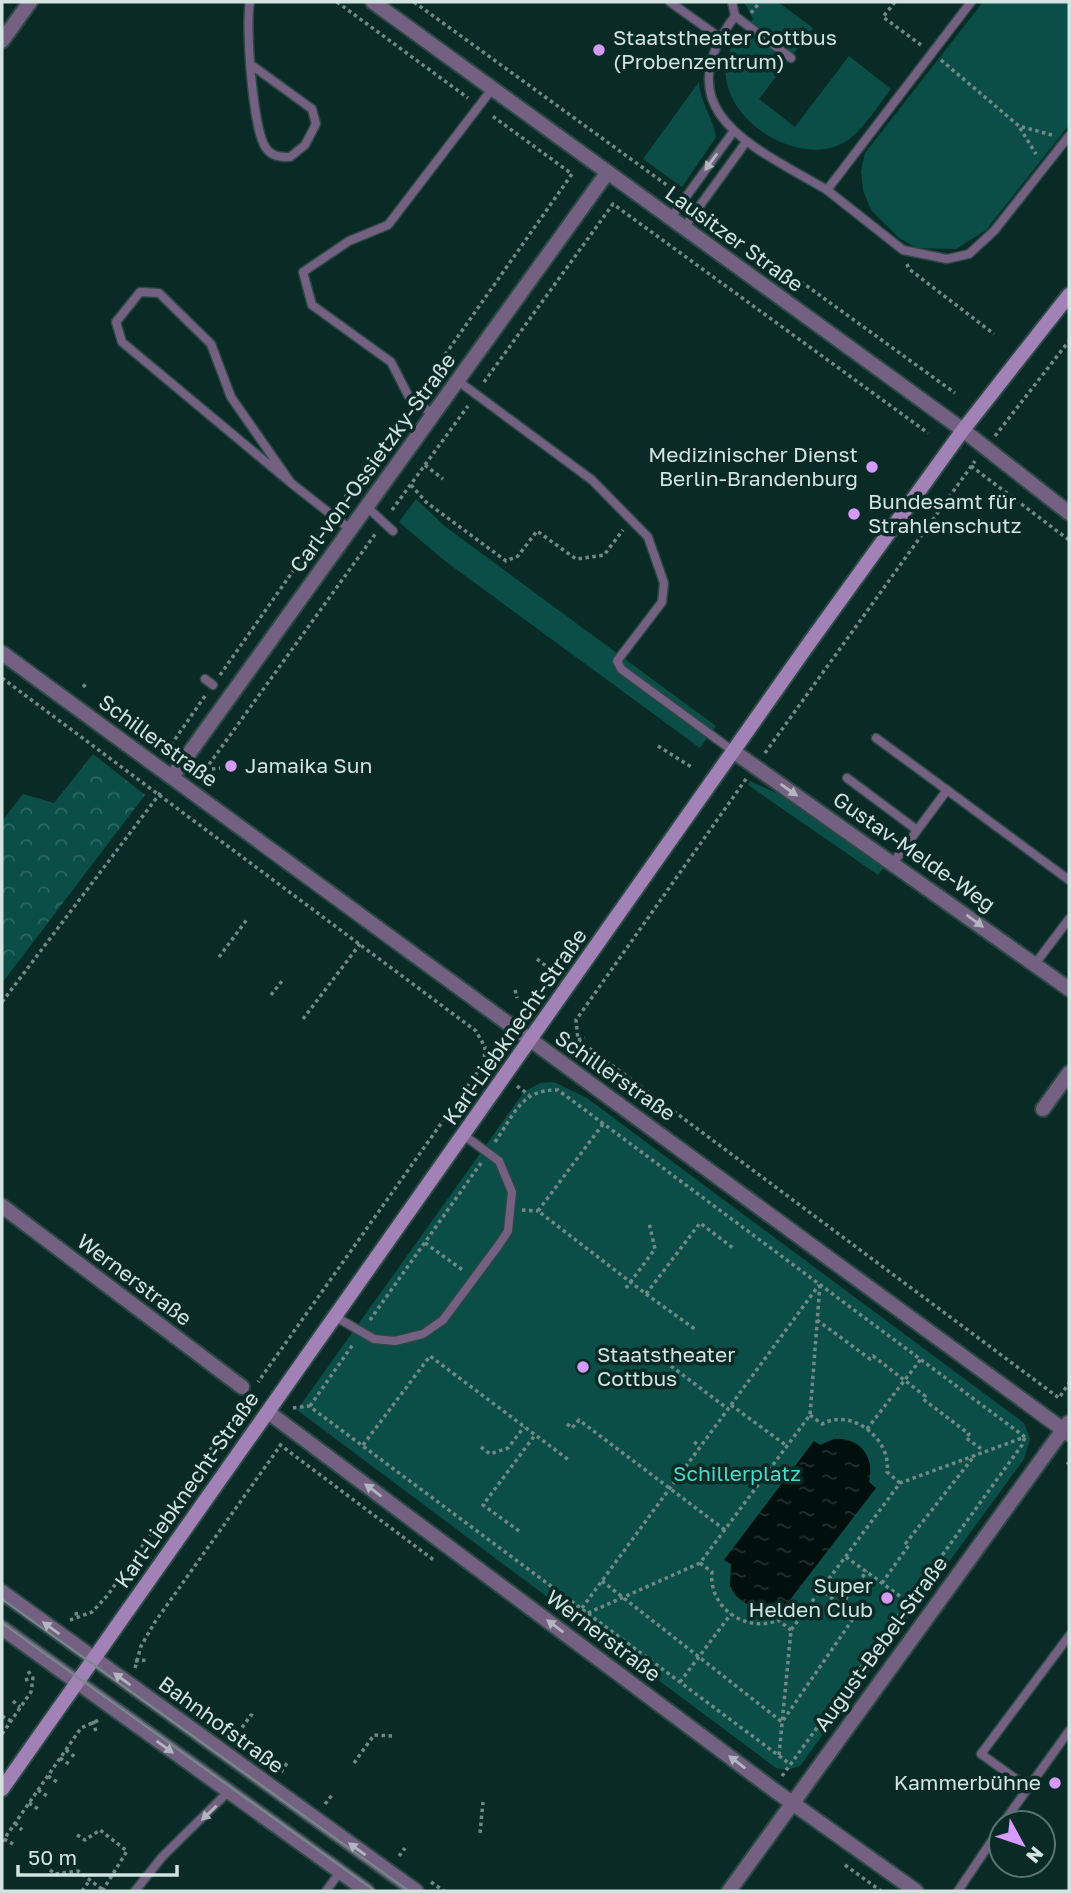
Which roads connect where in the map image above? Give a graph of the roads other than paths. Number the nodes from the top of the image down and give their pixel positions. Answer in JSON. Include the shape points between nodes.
{"nodes":[{"id":1,"x":30,"y":2,"type":"edge"},
{"id":2,"x":250,"y":2,"type":"edge"},
{"id":3,"x":373,"y":2,"type":"edge"},
{"id":4,"x":670,"y":2,"type":"edge"},
{"id":5,"x":732,"y":2,"type":"edge"},
{"id":6,"x":971,"y":2,"type":"edge"},
{"id":7,"x":735,"y":16,"type":"junction"},
{"id":8,"x":7,"y":26,"type":"edge"},
{"id":9,"x":719,"y":37,"type":"junction"},
{"id":10,"x":2,"y":41,"type":"edge"},
{"id":11,"x":791,"y":58,"type":"dead end"},
{"id":12,"x":250,"y":64,"type":"junction"},
{"id":13,"x":492,"y":89,"type":"junction"},
{"id":14,"x":733,"y":132,"type":"junction"},
{"id":15,"x":1068,"y":137,"type":"edge"},
{"id":16,"x":746,"y":142,"type":"junction"},
{"id":17,"x":607,"y":173,"type":"junction"},
{"id":18,"x":827,"y":190,"type":"junction"},
{"id":19,"x":670,"y":219,"type":"junction"},
{"id":20,"x":683,"y":229,"type":"junction"},
{"id":21,"x":1069,"y":295,"type":"edge"},
{"id":22,"x":458,"y":382,"type":"junction"},
{"id":23,"x":434,"y":415,"type":"junction"},
{"id":24,"x":962,"y":430,"type":"junction"},
{"id":25,"x":291,"y":484,"type":"junction"},
{"id":26,"x":367,"y":507,"type":"junction"},
{"id":27,"x":1069,"y":513,"type":"edge"},
{"id":28,"x":351,"y":530,"type":"junction"},
{"id":29,"x":393,"y":531,"type":"dead end"},
{"id":30,"x":2,"y":653,"type":"edge"},
{"id":31,"x":876,"y":737,"type":"dead end"},
{"id":32,"x":733,"y":751,"type":"junction"},
{"id":33,"x":173,"y":777,"type":"junction"},
{"id":34,"x":847,"y":778,"type":"dead end"},
{"id":35,"x":947,"y":790,"type":"junction"},
{"id":36,"x":918,"y":830,"type":"junction"},
{"id":37,"x":893,"y":863,"type":"junction"},
{"id":38,"x":1069,"y":880,"type":"edge"},
{"id":39,"x":1069,"y":919,"type":"edge"},
{"id":40,"x":1035,"y":964,"type":"junction"},
{"id":41,"x":1069,"y":989,"type":"edge"},
{"id":42,"x":531,"y":1042,"type":"junction"},
{"id":43,"x":1069,"y":1073,"type":"edge"},
{"id":44,"x":1043,"y":1109,"type":"dead end"},
{"id":45,"x":464,"y":1136,"type":"junction"},
{"id":46,"x":2,"y":1206,"type":"edge"},
{"id":47,"x":336,"y":1317,"type":"junction"},
{"id":48,"x":248,"y":1390,"type":"road end"},
{"id":49,"x":268,"y":1412,"type":"junction"},
{"id":50,"x":1067,"y":1428,"type":"edge"},
{"id":51,"x":2,"y":1592,"type":"edge"},
{"id":52,"x":2,"y":1628,"type":"edge"},
{"id":53,"x":1069,"y":1636,"type":"edge"},
{"id":54,"x":94,"y":1659,"type":"junction"},
{"id":55,"x":77,"y":1684,"type":"junction"},
{"id":56,"x":1069,"y":1731,"type":"edge"},
{"id":57,"x":1027,"y":1787,"type":"junction"},
{"id":58,"x":2,"y":1789,"type":"edge"},
{"id":59,"x":228,"y":1792,"type":"junction"},
{"id":60,"x":793,"y":1802,"type":"junction"},
{"id":61,"x":1013,"y":1809,"type":"edge"},
{"id":62,"x":987,"y":1848,"type":"edge"},
{"id":63,"x":340,"y":1871,"type":"junction"},
{"id":64,"x":135,"y":1891,"type":"edge"},
{"id":65,"x":326,"y":1891,"type":"edge"},
{"id":66,"x":368,"y":1891,"type":"edge"},
{"id":67,"x":416,"y":1891,"type":"edge"},
{"id":68,"x":729,"y":1891,"type":"edge"},
{"id":69,"x":916,"y":1891,"type":"edge"},
{"id":70,"x":958,"y":1891,"type":"edge"}],
"edges":[{"from":1,"to":8,"type":"street"},
{"from":2,"to":12,"type":"lane","via":[[246,27]]},
{"from":3,"to":13,"type":"street","name":"Lausitzer Straße"},
{"from":4,"to":9,"type":"lane"},
{"from":5,"to":7,"type":"lane"},
{"from":6,"to":18,"type":"lane"},
{"from":7,"to":9,"type":"lane"},
{"from":7,"to":11,"type":"lane"},
{"from":8,"to":10,"type":"street"},
{"from":9,"to":14,"type":"lane","via":[[707,75],[713,104]]},
{"from":12,"to":12,"type":"lane","via":[[312,109],[316,124],[304,145],[290,157],[276,157],[265,148]]},
{"from":13,"to":17,"type":"street","name":"Lausitzer Straße"},
{"from":13,"to":23,"type":"lane","via":[[388,225],[349,241],[303,271],[312,304],[391,362],[413,400]]},
{"from":14,"to":16,"type":"lane"},
{"from":14,"to":19,"type":"lane","one_way":true},
{"from":15,"to":18,"type":"lane","via":[[994,230],[968,254],[947,260],[903,250]]},
{"from":16,"to":18,"type":"lane"},
{"from":16,"to":20,"type":"lane"},
{"from":17,"to":19,"type":"street","name":"Lausitzer Straße"},
{"from":17,"to":22,"type":"street","name":"Carl-von-Ossietzky-Straße"},
{"from":19,"to":20,"type":"street","name":"Lausitzer Straße"},
{"from":20,"to":24,"type":"street","name":"Lausitzer Straße"},
{"from":21,"to":24,"type":"main road","name":"Karl-Liebknecht-Straße"},
{"from":22,"to":23,"type":"street","name":"Carl-von-Ossietzky-Straße"},
{"from":22,"to":32,"type":"lane","via":[[592,480],[648,537],[664,583],[662,602],[617,661],[621,669]]},
{"from":23,"to":26,"type":"street","name":"Carl-von-Ossietzky-Straße"},
{"from":24,"to":27,"type":"street","name":"Lausitzer Straße"},
{"from":24,"to":32,"type":"main road","name":"Karl-Liebknecht-Straße"},
{"from":25,"to":25,"type":"lane","via":[[231,397],[211,344],[159,293],[140,292],[116,323],[122,342]]},
{"from":25,"to":28,"type":"lane"},
{"from":26,"to":28,"type":"street","name":"Carl-von-Ossietzky-Straße"},
{"from":26,"to":29,"type":"lane"},
{"from":28,"to":33,"type":"street","name":"Carl-von-Ossietzky-Straße"},
{"from":30,"to":33,"type":"street","name":"Schillerstraße"},
{"from":31,"to":35,"type":"lane"},
{"from":32,"to":37,"type":"street","name":"Gustav-Melde-Weg","one_way":true},
{"from":32,"to":42,"type":"main road","name":"Karl-Liebknecht-Straße"},
{"from":33,"to":42,"type":"street","name":"Schillerstraße"},
{"from":34,"to":36,"type":"lane"},
{"from":35,"to":36,"type":"lane"},
{"from":35,"to":38,"type":"lane"},
{"from":36,"to":37,"type":"lane"},
{"from":37,"to":40,"type":"street","name":"Gustav-Melde-Weg","one_way":true},
{"from":39,"to":40,"type":"lane"},
{"from":40,"to":41,"type":"street","name":"Gustav-Melde-Weg"},
{"from":42,"to":45,"type":"main road","name":"Karl-Liebknecht-Straße"},
{"from":42,"to":50,"type":"street","name":"Schillerstraße"},
{"from":43,"to":44,"type":"street"},
{"from":45,"to":47,"type":"main road","name":"Karl-Liebknecht-Straße"},
{"from":45,"to":47,"type":"lane","via":[[489,1152],[505,1171],[512,1192],[508,1231],[498,1246],[433,1328],[395,1341],[360,1334]]},
{"from":46,"to":48,"type":"street","name":"Wernerstraße"},
{"from":47,"to":49,"type":"main road","name":"Karl-Liebknecht-Straße"},
{"from":49,"to":54,"type":"main road","name":"Karl-Liebknecht-Straße"},
{"from":60,"to":49,"type":"street","name":"Wernerstraße","one_way":true},
{"from":50,"to":60,"type":"street","name":"August-Bebel-Straße"},
{"from":54,"to":51,"type":"street","name":"Bahnhofstraße","one_way":true},
{"from":52,"to":55,"type":"street"},
{"from":53,"to":57,"type":"lane","via":[[981,1754]]},
{"from":54,"to":55,"type":"main road","name":"Karl-Liebknecht-Straße"},
{"from":67,"to":54,"type":"street","name":"Bahnhofstraße","one_way":true},
{"from":55,"to":58,"type":"main road","name":"Karl-Liebknecht-Straße"},
{"from":55,"to":59,"type":"street","one_way":true},
{"from":56,"to":57,"type":"lane"},
{"from":57,"to":61,"type":"lane"},
{"from":59,"to":63,"type":"street"},
{"from":59,"to":64,"type":"lane","one_way":true,"via":[[162,1857]]},
{"from":60,"to":68,"type":"street","name":"August-Bebel-Straße"},
{"from":60,"to":69,"type":"street","name":"Wernerstraße"},
{"from":62,"to":70,"type":"lane"},
{"from":63,"to":65,"type":"lane"},
{"from":63,"to":66,"type":"street"}]}
